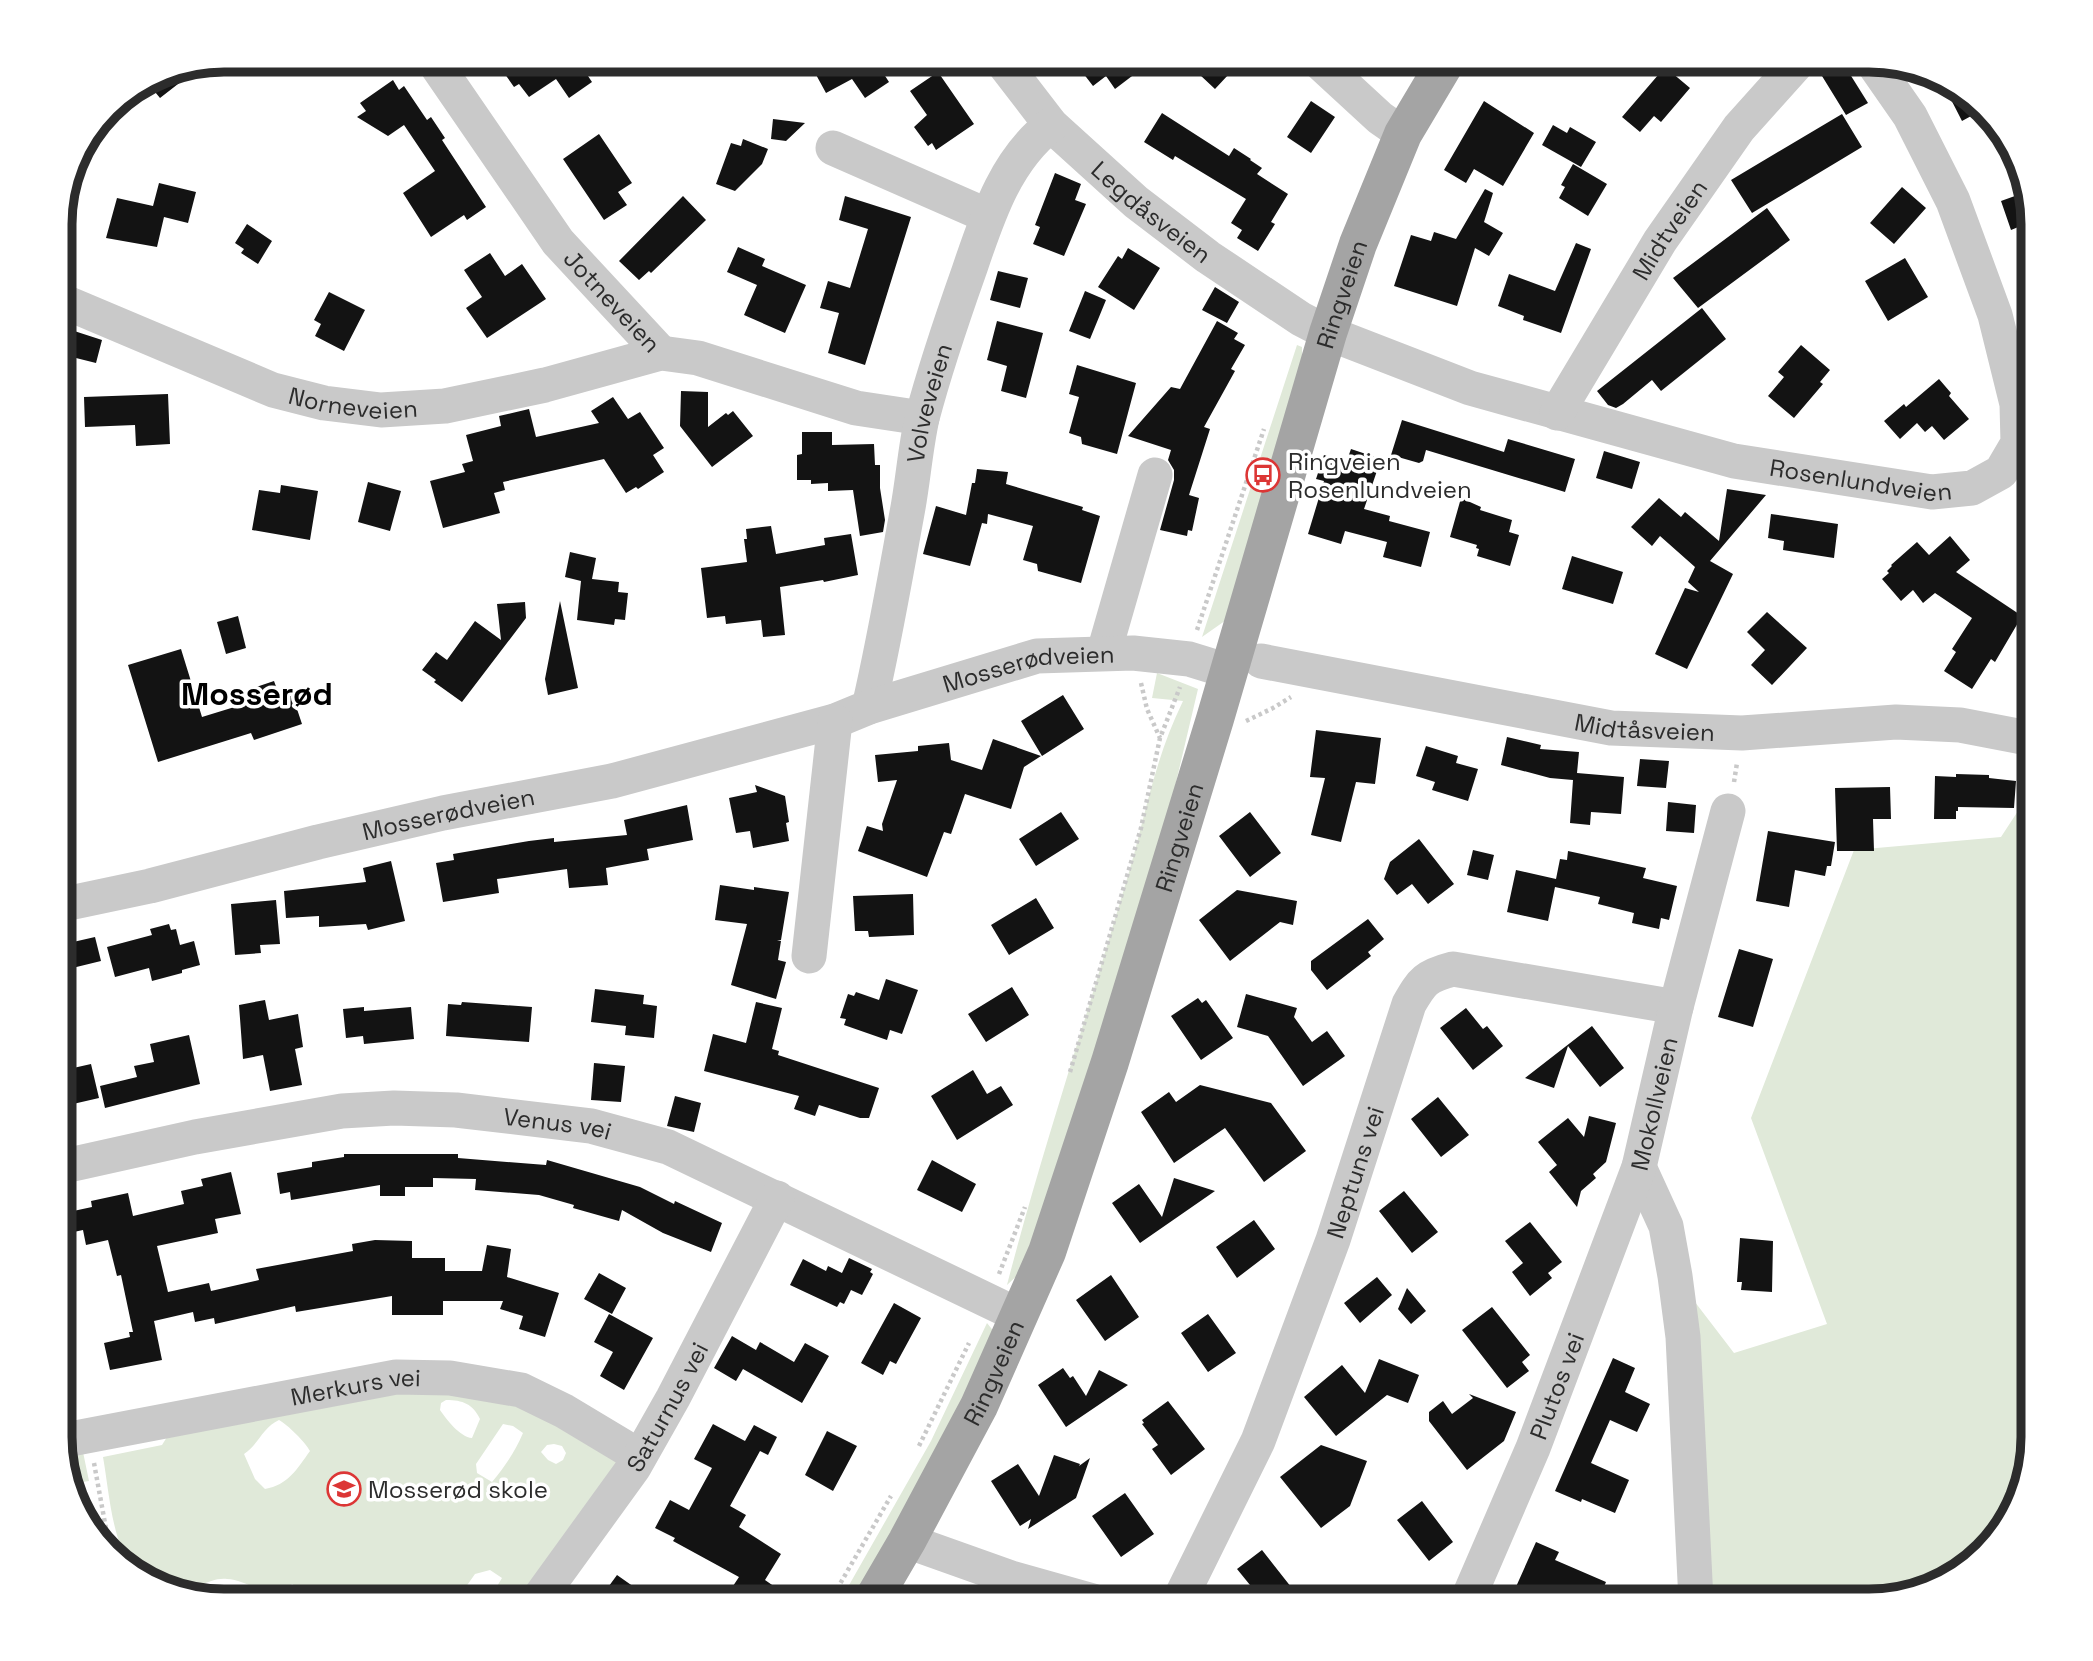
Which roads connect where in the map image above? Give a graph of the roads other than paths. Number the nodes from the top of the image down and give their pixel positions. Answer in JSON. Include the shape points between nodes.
{"nodes":[{"id":1,"x":451,"y":72,"type":"edge"},
{"id":2,"x":1010,"y":72,"type":"edge"},
{"id":3,"x":1330,"y":72,"type":"edge"},
{"id":4,"x":1440,"y":72,"type":"edge"},
{"id":5,"x":1789,"y":72,"type":"edge"},
{"id":6,"x":1880,"y":73,"type":"edge"},
{"id":7,"x":1051,"y":125,"type":"junction"},
{"id":8,"x":1403,"y":134,"type":"junction"},
{"id":9,"x":833,"y":148,"type":"dead end"},
{"id":10,"x":988,"y":216,"type":"junction"},
{"id":11,"x":72,"y":305,"type":"edge"},
{"id":12,"x":1328,"y":333,"type":"junction"},
{"id":13,"x":661,"y":354,"type":"junction"},
{"id":14,"x":1557,"y":413,"type":"junction"},
{"id":15,"x":922,"y":418,"type":"junction"},
{"id":16,"x":1155,"y":475,"type":"dead end"},
{"id":17,"x":1119,"y":653,"type":"junction"},
{"id":18,"x":1245,"y":666,"type":"junction"},
{"id":19,"x":869,"y":707,"type":"junction"},
{"id":20,"x":835,"y":721,"type":"junction"},
{"id":21,"x":2021,"y":737,"type":"edge"},
{"id":22,"x":1728,"y":811,"type":"road end"},
{"id":23,"x":72,"y":902,"type":"edge"},
{"id":24,"x":809,"y":956,"type":"dead end"},
{"id":25,"x":1676,"y":1007,"type":"junction"},
{"id":26,"x":72,"y":1164,"type":"edge"},
{"id":27,"x":1639,"y":1167,"type":"junction"},
{"id":28,"x":777,"y":1198,"type":"junction"},
{"id":29,"x":1020,"y":1316,"type":"junction"},
{"id":30,"x":73,"y":1439,"type":"edge"},
{"id":31,"x":639,"y":1456,"type":"junction"},
{"id":32,"x":907,"y":1541,"type":"junction"},
{"id":33,"x":545,"y":1589,"type":"edge"},
{"id":34,"x":879,"y":1589,"type":"edge"},
{"id":35,"x":1050,"y":1589,"type":"edge"},
{"id":36,"x":1185,"y":1589,"type":"edge"},
{"id":37,"x":1472,"y":1589,"type":"edge"},
{"id":38,"x":1695,"y":1589,"type":"edge"}],
"edges":[{"from":1,"to":13,"type":"street","name":"Jotneveien","via":[[558,242]]},
{"from":2,"to":7,"type":"street","name":"Legdåsveien"},
{"from":3,"to":8,"type":"street"},
{"from":4,"to":8,"type":"main road","name":"Ringveien"},
{"from":5,"to":14,"type":"street","name":"Midtveien","via":[[1739,128],[1676,218]]},
{"from":6,"to":14,"type":"street","name":"Rosenlundveien","via":[[1910,116],[1953,201],[1995,315],[2017,404],[2018,443],[2001,472],[1972,488],[1932,492],[1734,461]]},
{"from":7,"to":10,"type":"street","name":"Volveveien","via":[[1022,153]]},
{"from":7,"to":12,"type":"street","name":"Legdåsveien","via":[[1136,202],[1208,257]]},
{"from":8,"to":12,"type":"main road","name":"Ringveien"},
{"from":9,"to":10,"type":"street"},
{"from":10,"to":15,"type":"street","name":"Volveveien"},
{"from":11,"to":13,"type":"street","name":"Norneveien","via":[[273,390],[381,410],[470,401]]},
{"from":12,"to":14,"type":"street","name":"Rosenlundveien","via":[[1470,388]]},
{"from":12,"to":18,"type":"main road","name":"Ringveien"},
{"from":13,"to":15,"type":"street","name":"Jotneveien","via":[[698,358],[856,408]]},
{"from":15,"to":19,"type":"street","name":"Volveveien"},
{"from":16,"to":17,"type":"street"},
{"from":17,"to":18,"type":"street","name":"Mosserødveien"},
{"from":17,"to":19,"type":"street","name":"Mosserødveien","via":[[1037,656]]},
{"from":18,"to":21,"type":"street","name":"Midtåsveien","via":[[1320,671],[1611,728],[1742,733],[1896,722],[1960,725]]},
{"from":18,"to":29,"type":"main road","name":"Ringveien","via":[[1047,1252]]},
{"from":19,"to":20,"type":"street","name":"Mosserødveien"},
{"from":20,"to":23,"type":"street","name":"Mosserødveien","via":[[612,781],[430,816]]},
{"from":20,"to":24,"type":"street"},
{"from":22,"to":25,"type":"street","name":"Mokollveien"},
{"from":25,"to":27,"type":"street","name":"Mokollveien"},
{"from":25,"to":36,"type":"street","name":"Neptuns vei","via":[[1453,969],[1433,974],[1421,984],[1409,1004],[1332,1240],[1258,1441]]},
{"from":26,"to":28,"type":"street","name":"Venus vei","via":[[342,1111],[456,1110],[591,1126],[668,1147]]},
{"from":27,"to":37,"type":"street","name":"Plutos vei","via":[[1533,1448]]},
{"from":27,"to":38,"type":"street","name":"Mokollveien","via":[[1666,1226],[1675,1276],[1683,1337]]},
{"from":28,"to":29,"type":"street","name":"Venus vei"},
{"from":28,"to":31,"type":"street","name":"Saturnus vei"},
{"from":29,"to":32,"type":"main road","name":"Ringveien","via":[[979,1406]]},
{"from":30,"to":31,"type":"street","name":"Merkurs vei","via":[[396,1377],[450,1378],[520,1390]]},
{"from":31,"to":33,"type":"street","name":"Saturnus vei"},
{"from":32,"to":34,"type":"main road","name":"Ringveien"},
{"from":32,"to":35,"type":"street"}]}
